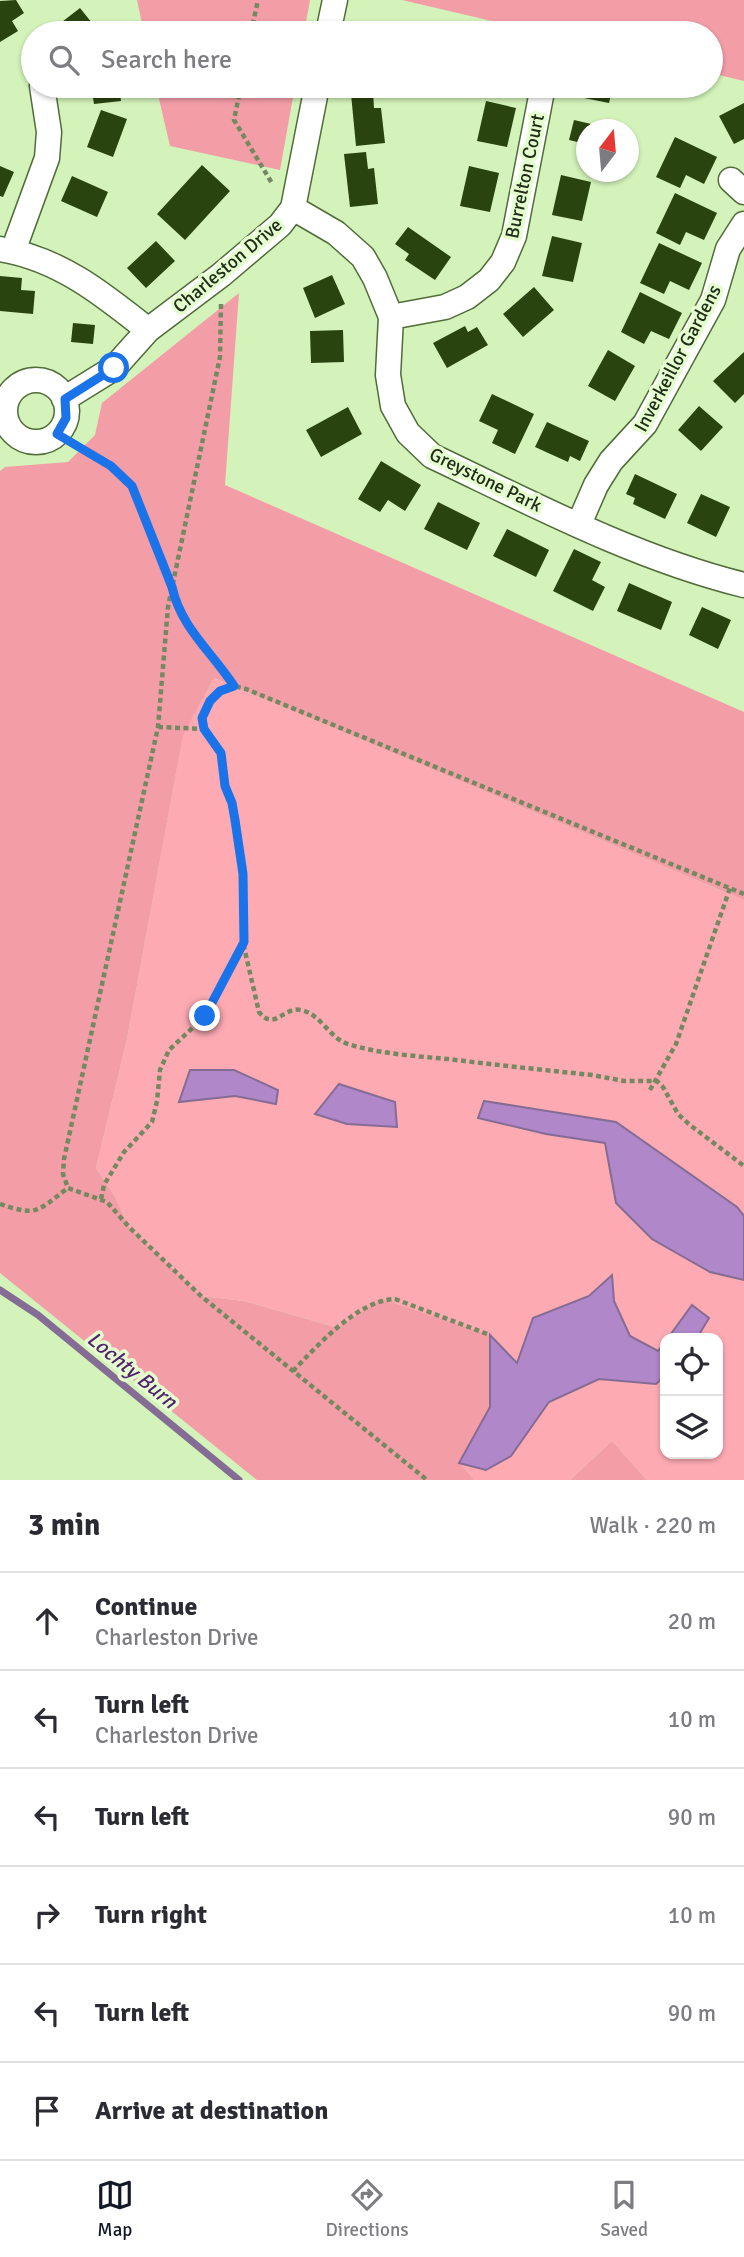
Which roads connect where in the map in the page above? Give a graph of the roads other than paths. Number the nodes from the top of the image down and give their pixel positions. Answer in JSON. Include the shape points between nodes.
{"nodes":[{"id":1,"x":335,"y":0,"type":"edge"},
{"id":2,"x":331,"y":21,"type":"edge"},
{"id":3,"x":44,"y":98,"type":"edge"},
{"id":4,"x":315,"y":98,"type":"edge"},
{"id":5,"x":541,"y":98,"type":"edge"},
{"id":6,"x":293,"y":208,"type":"junction"},
{"id":7,"x":744,"y":223,"type":"edge"},
{"id":8,"x":6,"y":250,"type":"edge"},
{"id":9,"x":391,"y":317,"type":"junction"},
{"id":10,"x":148,"y":330,"type":"junction"},
{"id":11,"x":65,"y":399,"type":"junction"},
{"id":12,"x":2,"y":406,"type":"edge"},
{"id":13,"x":579,"y":524,"type":"junction"},
{"id":14,"x":744,"y":585,"type":"edge"}],
"edges":[{"from":1,"to":2,"type":"street"},
{"from":3,"to":8,"type":"street","via":[[47,158]]},
{"from":4,"to":6,"type":"street","name":"Charleston Drive"},
{"from":5,"to":9,"type":"street","name":"Burrelton Court","via":[[514,236],[503,262],[467,297],[445,307]]},
{"from":6,"to":9,"type":"street","name":"Greystone Park","via":[[336,233],[363,257]]},
{"from":6,"to":10,"type":"street","name":"Charleston Drive","via":[[280,225],[221,275]]},
{"from":7,"to":13,"type":"street","name":"Inverkeillor Gardens","via":[[728,249],[713,300],[645,424],[596,485]]},
{"from":8,"to":10,"type":"street","via":[[55,266],[97,289]]},
{"from":9,"to":13,"type":"street","name":"Greystone Park","via":[[391,396],[408,433],[432,456]]},
{"from":10,"to":11,"type":"street","name":"Charleston Drive","via":[[114,368]]},
{"from":11,"to":12,"type":"street","via":[[52,384],[32,380],[14,388]]},
{"from":11,"to":12,"type":"street","via":[[66,418],[57,434],[40,442],[22,438],[8,426]]},
{"from":13,"to":14,"type":"street","name":"Greystone Park","via":[[695,573]]}]}
